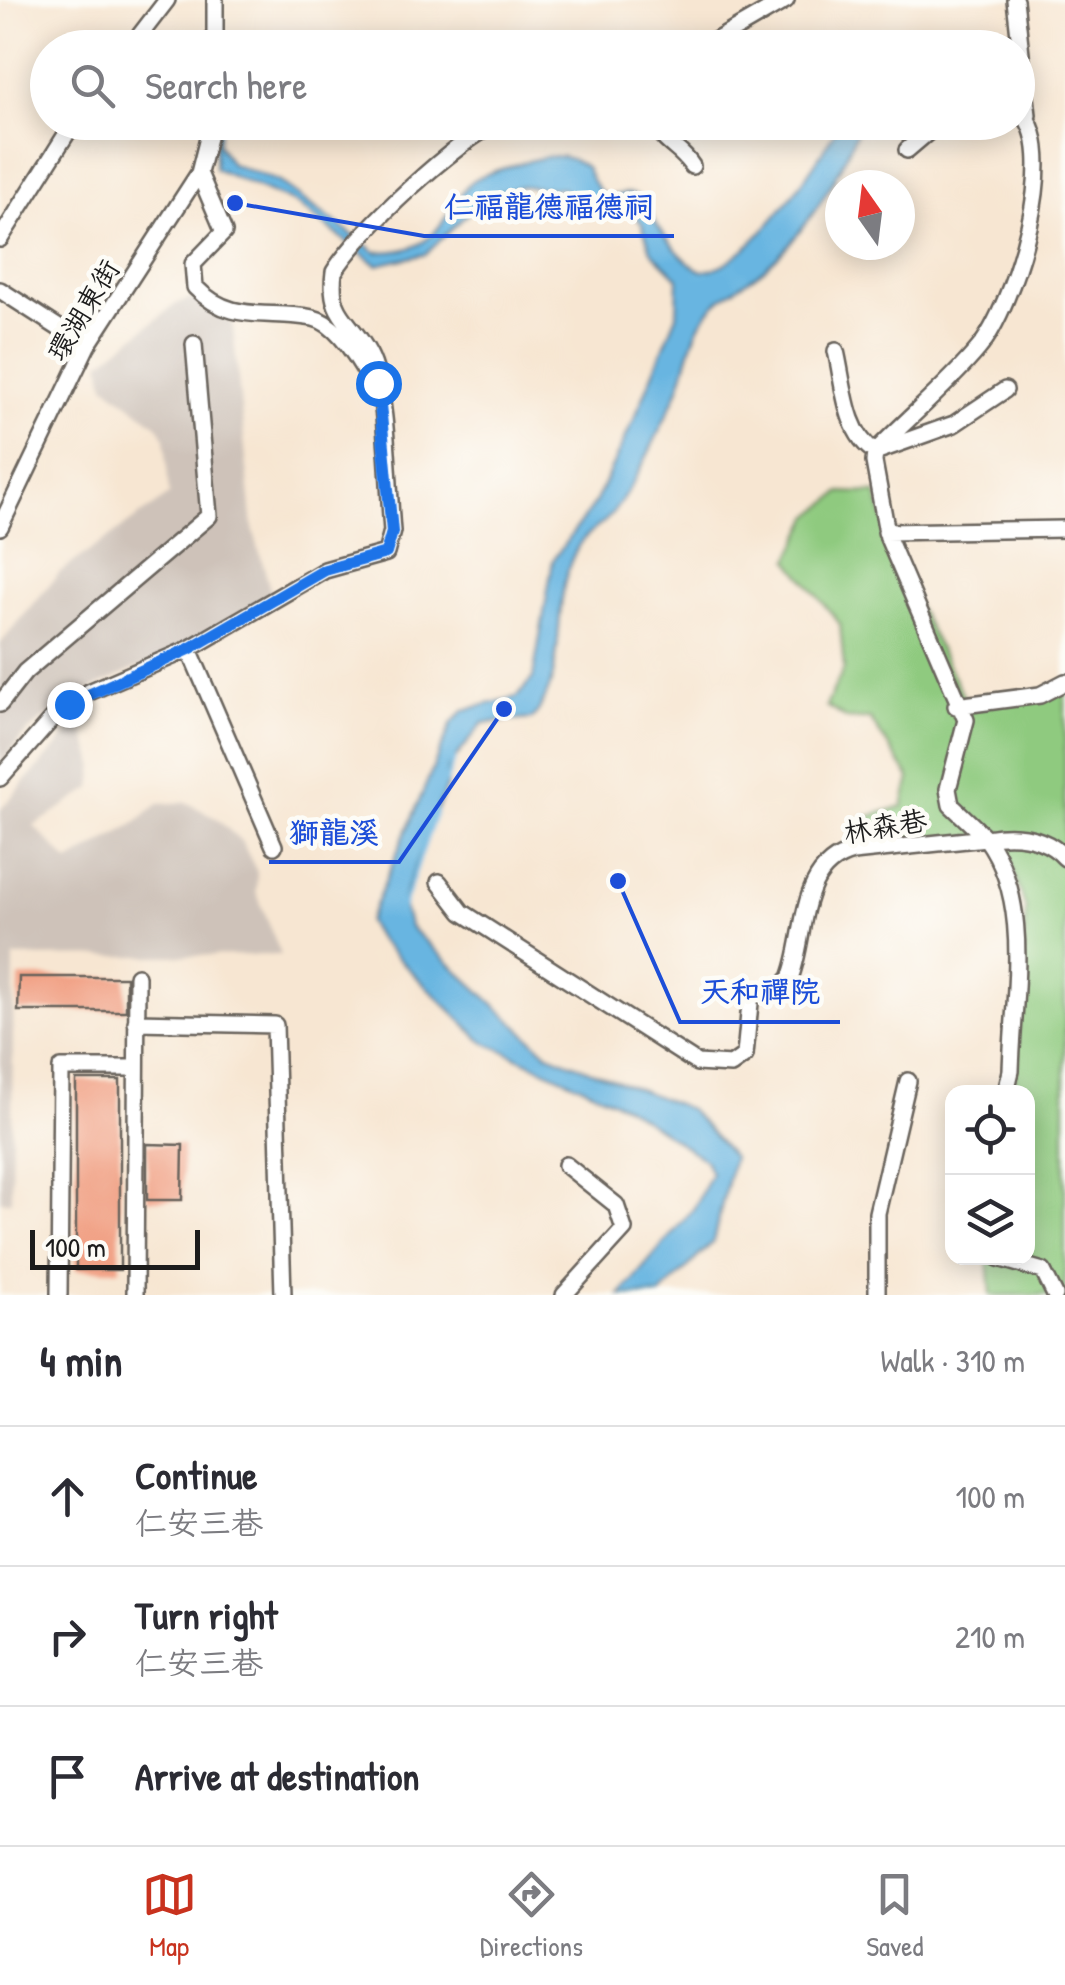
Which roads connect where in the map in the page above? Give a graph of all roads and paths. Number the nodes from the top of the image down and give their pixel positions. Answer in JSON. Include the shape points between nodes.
{"nodes":[{"id":1,"x":167,"y":0,"type":"edge"},
{"id":2,"x":216,"y":0,"type":"edge"},
{"id":3,"x":786,"y":0,"type":"edge"},
{"id":4,"x":1015,"y":0,"type":"edge"},
{"id":5,"x":144,"y":30,"type":"edge"},
{"id":6,"x":215,"y":30,"type":"edge"},
{"id":7,"x":734,"y":30,"type":"edge"},
{"id":8,"x":1017,"y":30,"type":"edge"},
{"id":9,"x":1035,"y":131,"type":"edge"},
{"id":10,"x":63,"y":140,"type":"edge"},
{"id":11,"x":208,"y":140,"type":"edge"},
{"id":12,"x":469,"y":140,"type":"edge"},
{"id":13,"x":664,"y":140,"type":"edge"},
{"id":14,"x":919,"y":140,"type":"edge"},
{"id":15,"x":907,"y":150,"type":"dead end"},
{"id":16,"x":692,"y":166,"type":"dead end"},
{"id":17,"x":200,"y":173,"type":"junction"},
{"id":18,"x":0,"y":239,"type":"edge"},
{"id":19,"x":0,"y":290,"type":"edge"},
{"id":20,"x":194,"y":344,"type":"dead end"},
{"id":21,"x":88,"y":346,"type":"junction"},
{"id":22,"x":836,"y":351,"type":"dead end"},
{"id":23,"x":1005,"y":390,"type":"dead end"},
{"id":24,"x":379,"y":397,"type":"junction"},
{"id":25,"x":876,"y":452,"type":"junction"},
{"id":26,"x":0,"y":527,"type":"edge"},
{"id":27,"x":1065,"y":529,"type":"edge"},
{"id":28,"x":886,"y":532,"type":"junction"},
{"id":29,"x":189,"y":649,"type":"junction"},
{"id":30,"x":1065,"y":682,"type":"edge"},
{"id":31,"x":0,"y":704,"type":"edge"},
{"id":32,"x":956,"y":706,"type":"junction"},
{"id":33,"x":0,"y":778,"type":"edge"},
{"id":34,"x":986,"y":838,"type":"junction"},
{"id":35,"x":274,"y":846,"type":"dead end"},
{"id":36,"x":1065,"y":858,"type":"edge"},
{"id":37,"x":439,"y":882,"type":"dead end"},
{"id":38,"x":137,"y":976,"type":"dead end"},
{"id":39,"x":136,"y":1022,"type":"junction"},
{"id":40,"x":136,"y":1068,"type":"junction"},
{"id":41,"x":908,"y":1081,"type":"dead end"},
{"id":42,"x":1008,"y":1085,"type":"edge"},
{"id":43,"x":566,"y":1166,"type":"dead end"},
{"id":44,"x":1020,"y":1265,"type":"edge"},
{"id":45,"x":59,"y":1295,"type":"edge"},
{"id":46,"x":135,"y":1295,"type":"edge"},
{"id":47,"x":283,"y":1295,"type":"edge"},
{"id":48,"x":564,"y":1295,"type":"edge"},
{"id":49,"x":878,"y":1295,"type":"edge"},
{"id":50,"x":1055,"y":1295,"type":"edge"}],
"edges":[{"from":1,"to":5,"type":"street"},
{"from":2,"to":6,"type":"street"},
{"from":3,"to":7,"type":"street"},
{"from":4,"to":8,"type":"street"},
{"from":9,"to":25,"type":"street","via":[[1053,170],[1026,268],[978,349]]},
{"from":10,"to":18,"type":"street"},
{"from":11,"to":17,"type":"street","name":"環湖東街"},
{"from":12,"to":24,"type":"street","via":[[400,200],[334,272],[334,306],[370,354]]},
{"from":13,"to":16,"type":"street"},
{"from":14,"to":15,"type":"street"},
{"from":17,"to":21,"type":"street","name":"環湖東街"},
{"from":17,"to":24,"type":"street","via":[[224,232],[193,264],[196,287],[242,315],[319,320],[359,360]]},
{"from":19,"to":21,"type":"street"},
{"from":20,"to":31,"type":"street","via":[[209,516],[25,672]]},
{"from":21,"to":26,"type":"street","name":"環湖東街"},
{"from":22,"to":25,"type":"street","via":[[859,440]]},
{"from":23,"to":25,"type":"street","via":[[954,424]]},
{"from":24,"to":29,"type":"street","via":[[392,532],[386,553],[325,570]]},
{"from":25,"to":28,"type":"street"},
{"from":27,"to":28,"type":"street"},
{"from":28,"to":32,"type":"street"},
{"from":29,"to":33,"type":"street","via":[[69,704]]},
{"from":29,"to":35,"type":"street"},
{"from":30,"to":32,"type":"street","via":[[1040,695]]},
{"from":32,"to":34,"type":"street","via":[[966,720],[948,788],[951,805]]},
{"from":34,"to":36,"type":"street","via":[[1015,833],[1053,846]]},
{"from":34,"to":37,"type":"street","name":"林森巷","via":[[852,852],[832,860],[810,892],[790,978],[751,993],[744,1055],[731,1065],[697,1063],[462,912]]},
{"from":34,"to":42,"type":"street","via":[[1004,862],[1016,918]]},
{"from":38,"to":39,"type":"street"},
{"from":39,"to":40,"type":"street"},
{"from":39,"to":47,"type":"street","via":[[276,1024]]},
{"from":40,"to":45,"type":"street","via":[[62,1068]]},
{"from":40,"to":46,"type":"street"},
{"from":41,"to":49,"type":"street","via":[[877,1213]]},
{"from":43,"to":48,"type":"street","via":[[616,1205],[624,1229]]},
{"from":44,"to":50,"type":"street","via":[[1043,1272]]}]}
